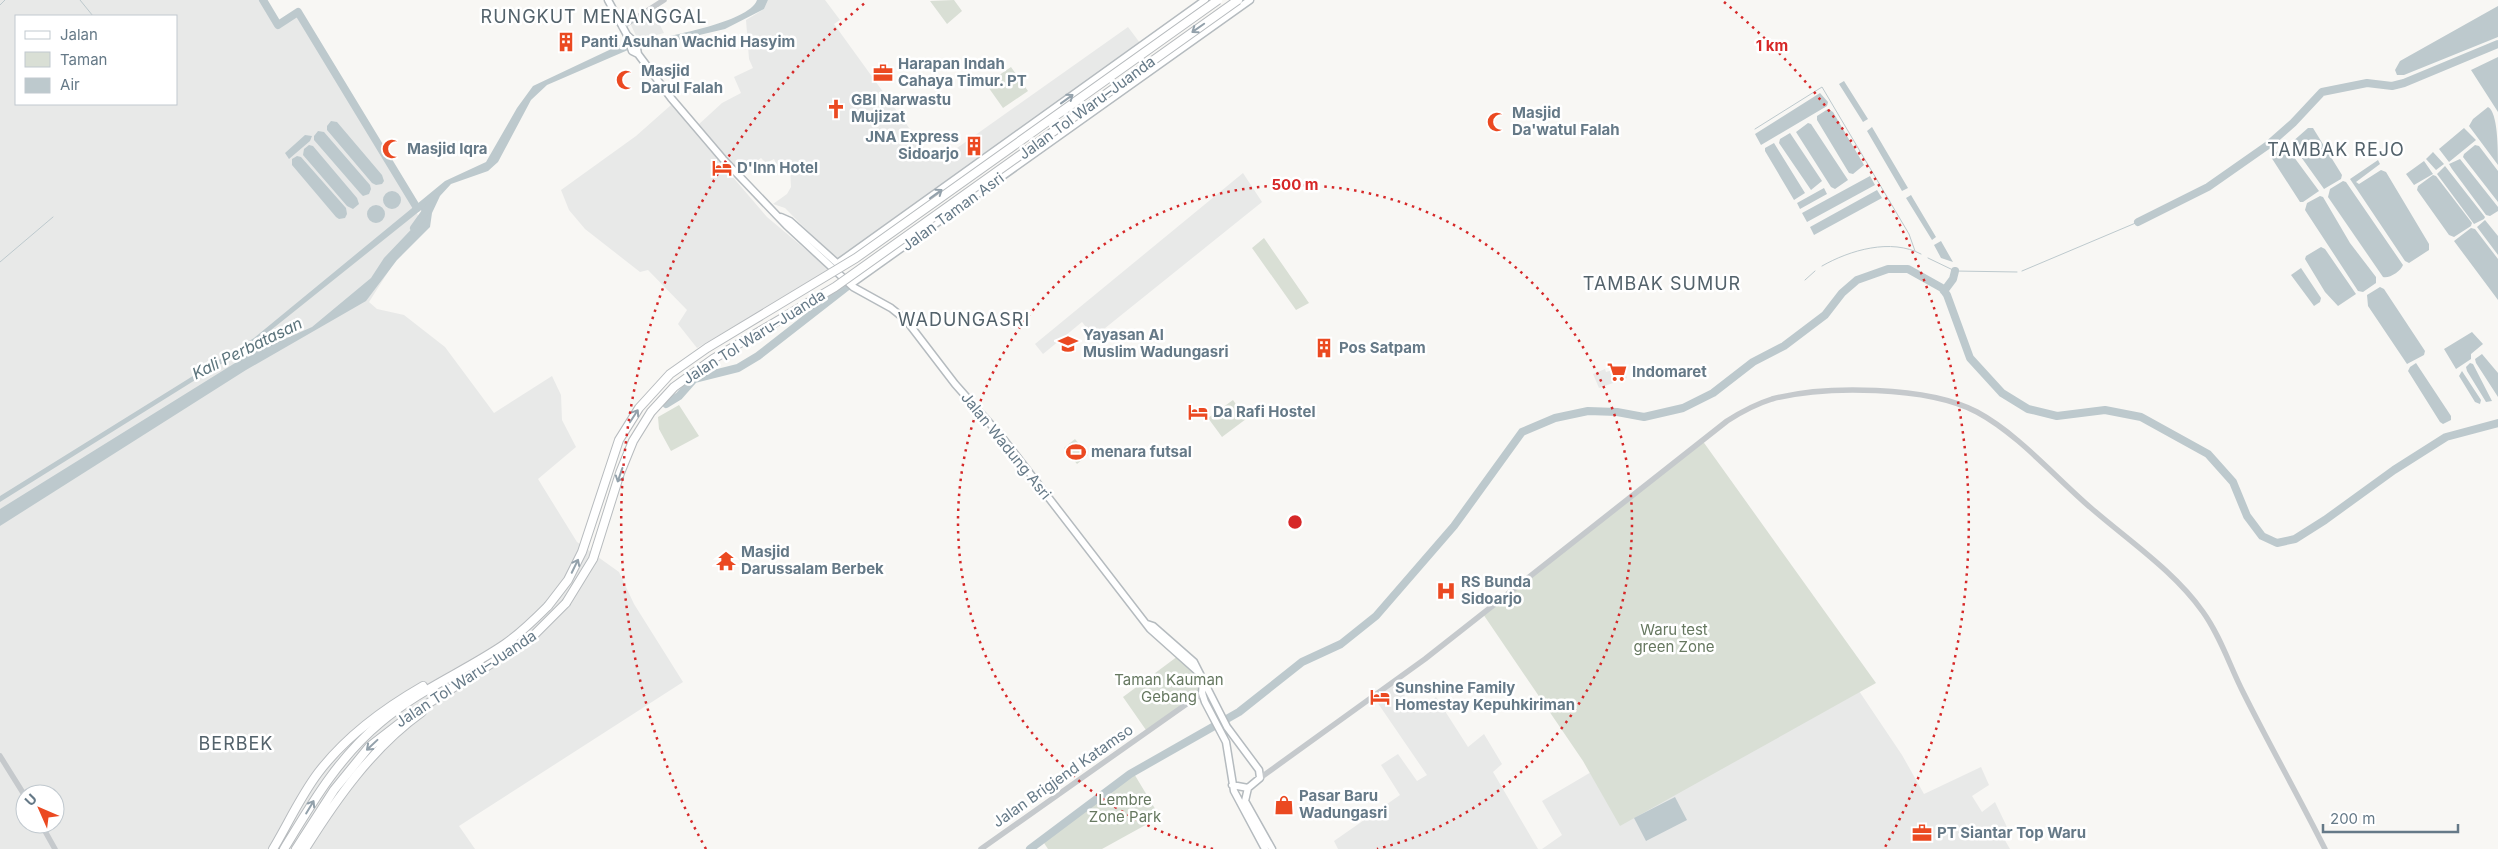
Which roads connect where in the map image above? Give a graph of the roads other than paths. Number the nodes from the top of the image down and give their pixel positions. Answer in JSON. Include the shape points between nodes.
{"nodes":[{"id":1,"x":608,"y":0,"type":"edge"},
{"id":2,"x":664,"y":0,"type":"edge"},
{"id":3,"x":1206,"y":0,"type":"edge"},
{"id":4,"x":1218,"y":0,"type":"edge"},
{"id":5,"x":1238,"y":0,"type":"edge"},
{"id":6,"x":1250,"y":0,"type":"edge"},
{"id":7,"x":622,"y":27,"type":"junction"},
{"id":8,"x":1085,"y":95,"type":"junction"},
{"id":9,"x":1092,"y":104,"type":"junction"},
{"id":10,"x":781,"y":217,"type":"junction"},
{"id":11,"x":888,"y":229,"type":"junction"},
{"id":12,"x":876,"y":237,"type":"junction"},
{"id":13,"x":902,"y":249,"type":"junction"},
{"id":14,"x":890,"y":258,"type":"junction"},
{"id":15,"x":838,"y":262,"type":"junction"},
{"id":16,"x":843,"y":275,"type":"junction"},
{"id":17,"x":851,"y":284,"type":"junction"},
{"id":18,"x":503,"y":645,"type":"junction"},
{"id":19,"x":501,"y":659,"type":"junction"},
{"id":20,"x":1203,"y":682,"type":"junction"},
{"id":21,"x":1209,"y":689,"type":"junction"},
{"id":22,"x":1202,"y":693,"type":"junction"},
{"id":23,"x":1235,"y":738,"type":"junction"},
{"id":24,"x":1226,"y":742,"type":"junction"},
{"id":25,"x":0,"y":756,"type":"edge"},
{"id":26,"x":1259,"y":770,"type":"junction"},
{"id":27,"x":1268,"y":772,"type":"junction"},
{"id":28,"x":1260,"y":778,"type":"junction"},
{"id":29,"x":18,"y":784,"type":"edge"},
{"id":30,"x":1232,"y":785,"type":"junction"},
{"id":31,"x":1248,"y":788,"type":"junction"},
{"id":32,"x":318,"y":829,"type":"junction"},
{"id":33,"x":47,"y":834,"type":"edge"},
{"id":34,"x":56,"y":849,"type":"edge"},
{"id":35,"x":273,"y":849,"type":"edge"},
{"id":36,"x":284,"y":849,"type":"edge"},
{"id":37,"x":296,"y":849,"type":"edge"},
{"id":38,"x":305,"y":849,"type":"edge"},
{"id":39,"x":309,"y":849,"type":"edge"},
{"id":40,"x":981,"y":849,"type":"edge"},
{"id":41,"x":1265,"y":849,"type":"edge"},
{"id":42,"x":1272,"y":849,"type":"edge"},
{"id":43,"x":2325,"y":849,"type":"edge"}],
"edges":[{"from":1,"to":7,"type":"main road"},
{"from":2,"to":7,"type":"street"},
{"from":11,"to":3,"type":"main road","one_way":true},
{"from":4,"to":8,"type":"highway","name":"Jalan Tol Waru–Juanda","bridge":true},
{"from":5,"to":9,"type":"highway","name":"Jalan Tol Waru–Juanda","one_way":true,"bridge":true},
{"from":6,"to":13,"type":"main road","name":"Jalan Taman Asri"},
{"from":7,"to":10,"type":"main road","via":[[667,93],[723,160]]},
{"from":8,"to":9,"type":"highway","bridge":true,"via":[[1090,97]]},
{"from":18,"to":8,"type":"highway","name":"Jalan Tol Waru–Juanda","one_way":true,"bridge":true,"via":[[548,606],[568,580],[582,552],[619,440],[656,387],[687,360],[856,258]]},
{"from":9,"to":19,"type":"highway","name":"Jalan Tol Waru–Juanda","one_way":true,"bridge":true,"via":[[835,288],[713,359],[674,387],[651,412],[633,441],[593,559],[566,603],[530,639]]},
{"from":10,"to":15,"type":"main road","via":[[790,220]]},
{"from":10,"to":16,"type":"main road"},
{"from":11,"to":12,"type":"main road"},
{"from":11,"to":13,"type":"main road"},
{"from":12,"to":14,"type":"main road","via":[[885,245]]},
{"from":12,"to":15,"type":"main road"},
{"from":13,"to":14,"type":"main road","name":"Jalan Taman Asri"},
{"from":14,"to":17,"type":"main road","name":"Jalan Taman Asri"},
{"from":15,"to":16,"type":"main road"},
{"from":16,"to":17,"type":"main road","name":"Jalan Wadung Asri"},
{"from":17,"to":20,"type":"main road","name":"Jalan Wadung Asri","via":[[906,320],[1147,624],[1192,659]]},
{"from":18,"to":35,"type":"highway","via":[[421,687],[365,724],[310,783]]},
{"from":36,"to":18,"type":"highway","name":"Jalan Tol Waru–Juanda","one_way":true,"via":[[323,786],[380,722],[413,698]]},
{"from":19,"to":32,"type":"highway","via":[[420,714],[390,739],[348,784]]},
{"from":19,"to":37,"type":"highway","name":"Jalan Tol Waru–Juanda","one_way":true,"via":[[413,713],[369,747],[334,790]]},
{"from":20,"to":21,"type":"main road","name":"Jalan Wadung Asri"},
{"from":20,"to":22,"type":"main road"},
{"from":21,"to":22,"type":"street","name":"Jalan Brigjend Katamso"},
{"from":21,"to":23,"type":"main road","name":"Jalan Wadung Asri"},
{"from":22,"to":24,"type":"main road"},
{"from":22,"to":40,"type":"street","name":"Jalan Brigjend Katamso"},
{"from":23,"to":24,"type":"main road"},
{"from":23,"to":26,"type":"main road","name":"Jalan Wadung Asri"},
{"from":24,"to":30,"type":"main road"},
{"from":25,"to":29,"type":"street"},
{"from":26,"to":27,"type":"street"},
{"from":26,"to":28,"type":"main road"},
{"from":27,"to":28,"type":"street"},
{"from":27,"to":43,"type":"street","via":[[1425,659],[1733,417],[1773,399],[1806,394],[1842,391],[1897,393],[1949,401],[1987,418],[2190,595],[2218,639]]},
{"from":28,"to":31,"type":"main road"},
{"from":30,"to":31,"type":"main road"},
{"from":30,"to":41,"type":"main road"},
{"from":31,"to":42,"type":"main road","via":[[1245,803]]},
{"from":32,"to":38,"type":"highway"},
{"from":32,"to":39,"type":"highway"},
{"from":33,"to":34,"type":"street"}]}
